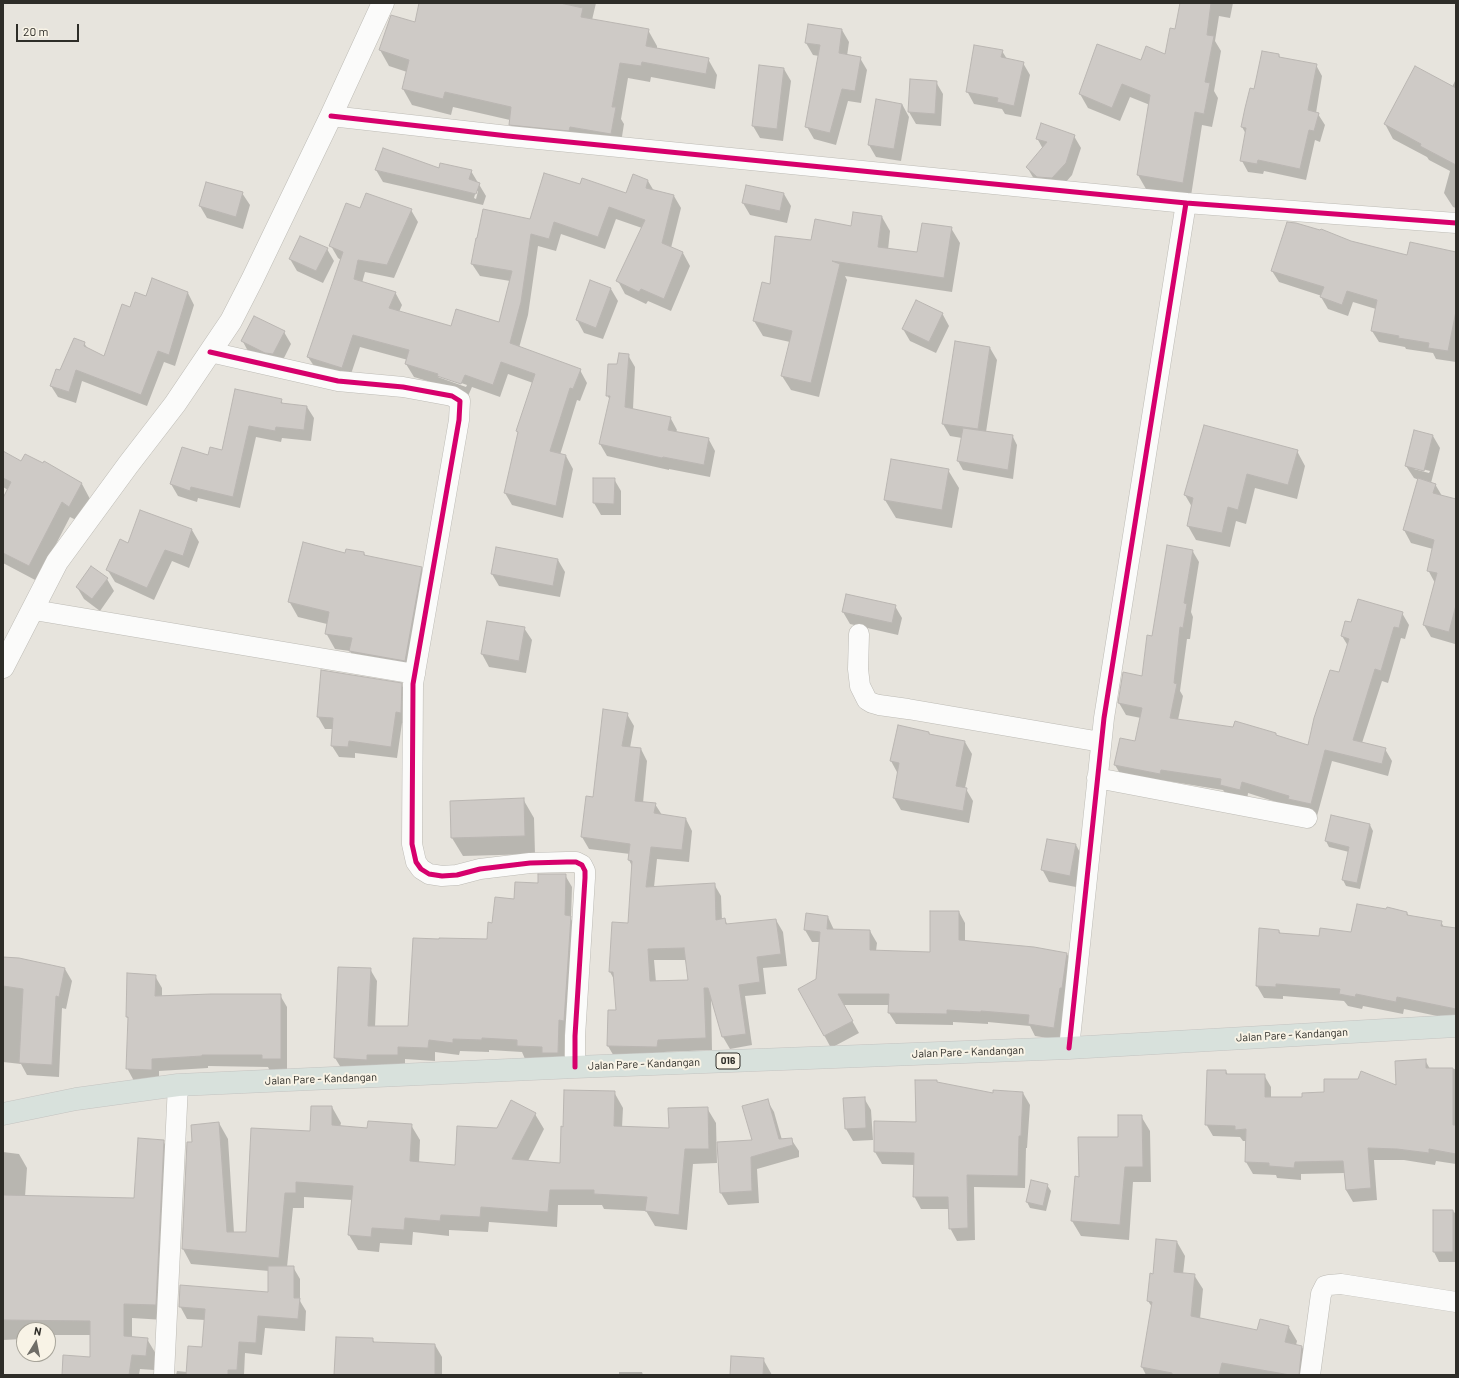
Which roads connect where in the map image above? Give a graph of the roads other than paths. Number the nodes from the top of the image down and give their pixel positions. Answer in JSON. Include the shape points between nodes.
{"nodes":[{"id":1,"x":383,"y":3,"type":"edge"},
{"id":2,"x":331,"y":116,"type":"junction"},
{"id":3,"x":1186,"y":203,"type":"junction"},
{"id":4,"x":1456,"y":223,"type":"edge"},
{"id":5,"x":210,"y":352,"type":"junction"},
{"id":6,"x":34,"y":610,"type":"junction"},
{"id":7,"x":859,"y":634,"type":"dead end"},
{"id":8,"x":3,"y":667,"type":"edge"},
{"id":9,"x":415,"y":674,"type":"junction"},
{"id":10,"x":1101,"y":742,"type":"junction"},
{"id":11,"x":1097,"y":778,"type":"junction"},
{"id":12,"x":1307,"y":818,"type":"dead end"},
{"id":13,"x":1456,"y":1026,"type":"edge"},
{"id":14,"x":1069,"y":1048,"type":"junction"},
{"id":15,"x":575,"y":1067,"type":"junction"},
{"id":16,"x":178,"y":1085,"type":"junction"},
{"id":17,"x":3,"y":1114,"type":"edge"},
{"id":18,"x":1456,"y":1302,"type":"edge"},
{"id":19,"x":164,"y":1375,"type":"edge"},
{"id":20,"x":1310,"y":1375,"type":"edge"}],
"edges":[{"from":1,"to":2,"type":"street"},
{"from":2,"to":3,"type":"street"},
{"from":2,"to":5,"type":"street","via":[[231,321]]},
{"from":3,"to":4,"type":"street"},
{"from":3,"to":10,"type":"street"},
{"from":5,"to":6,"type":"street","via":[[175,404],[57,562]]},
{"from":5,"to":9,"type":"street","via":[[338,381],[403,387],[452,396],[460,401],[458,427]]},
{"from":6,"to":8,"type":"street"},
{"from":6,"to":9,"type":"street"},
{"from":7,"to":10,"type":"street","via":[[860,686],[867,700],[872,703]]},
{"from":9,"to":15,"type":"street","via":[[412,844],[414,857],[421,868],[430,874],[442,876],[551,861],[576,862],[584,868]]},
{"from":10,"to":11,"type":"street"},
{"from":11,"to":12,"type":"street"},
{"from":11,"to":14,"type":"street"},
{"from":13,"to":14,"type":"main road","name":"Jalan Pare - Kandangan","number":"016"},
{"from":14,"to":15,"type":"main road","name":"Jalan Pare - Kandangan","number":"016"},
{"from":15,"to":16,"type":"main road","name":"Jalan Pare - Kandangan","number":"016"},
{"from":16,"to":17,"type":"main road","name":"Jalan Pare - Kandangan","number":"016","via":[[76,1099]]},
{"from":16,"to":19,"type":"street"},
{"from":18,"to":20,"type":"street","via":[[1341,1284],[1325,1286],[1321,1294]]}]}
